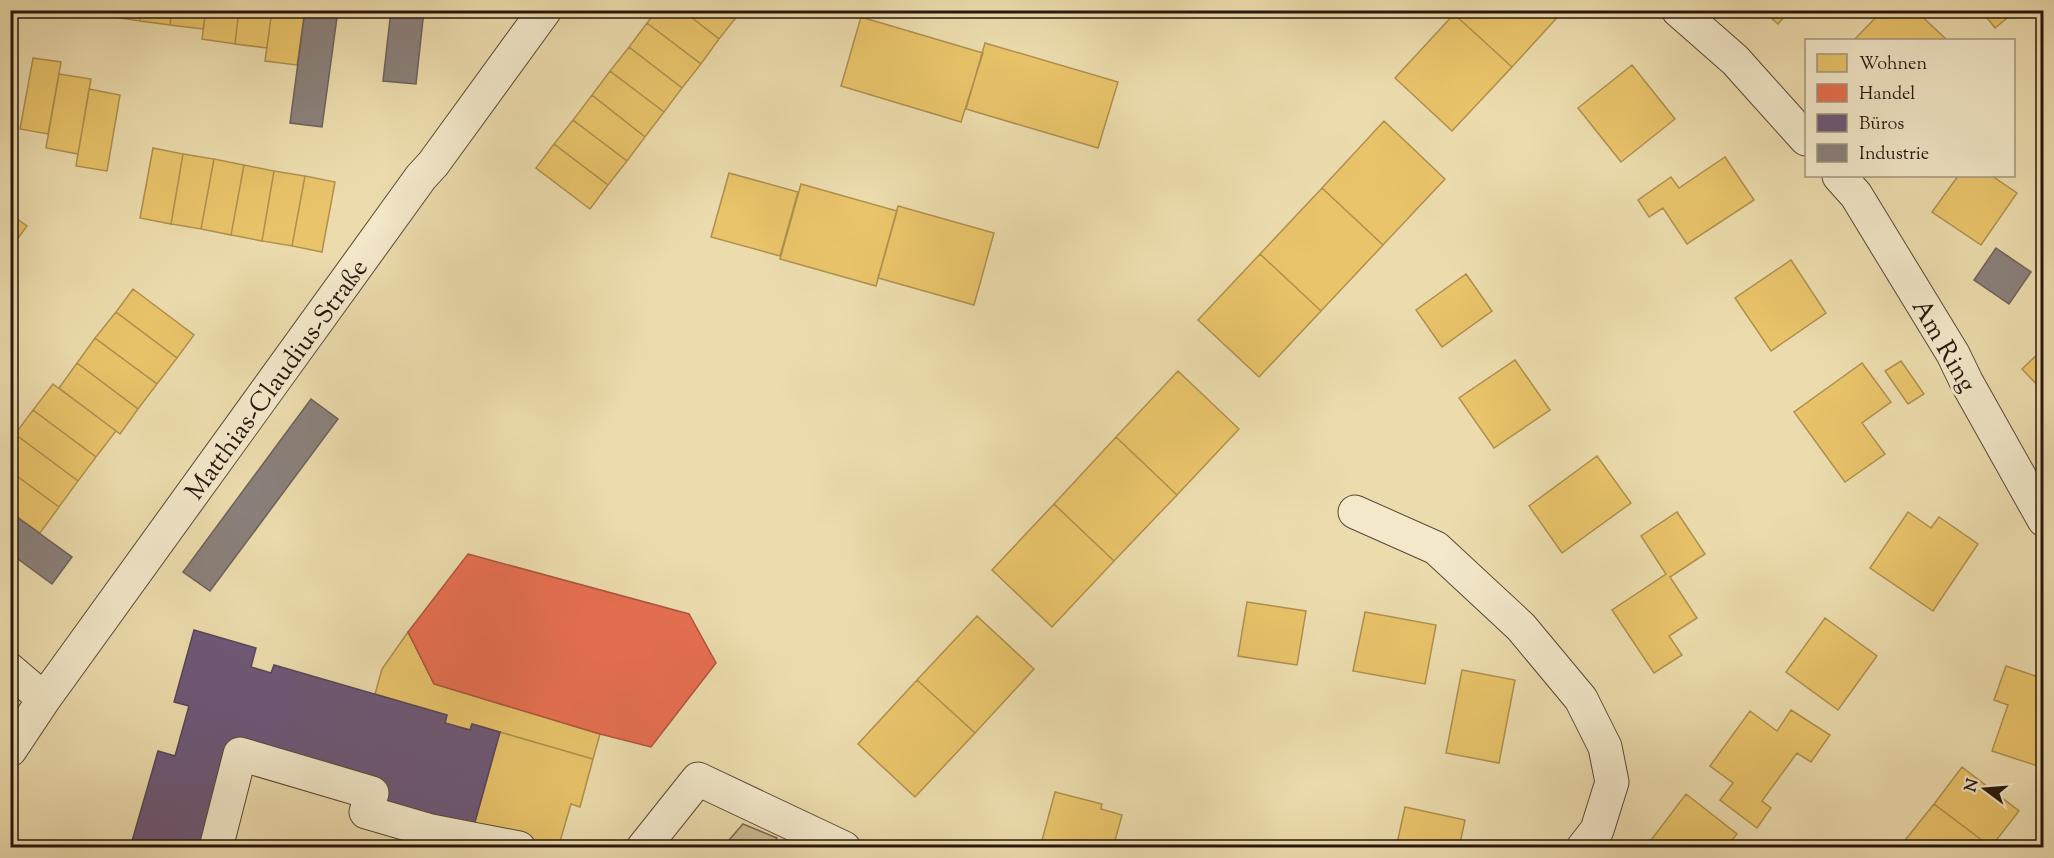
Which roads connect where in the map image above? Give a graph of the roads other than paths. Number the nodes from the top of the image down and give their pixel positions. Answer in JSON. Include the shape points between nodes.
{"nodes":[{"id":1,"x":546,"y":10,"type":"edge"},
{"id":2,"x":1678,"y":10,"type":"edge"},
{"id":3,"x":1805,"y":138,"type":"edge"},
{"id":4,"x":1840,"y":177,"type":"edge"},
{"id":5,"x":1355,"y":512,"type":"dead end"},
{"id":6,"x":2043,"y":520,"type":"edge"},
{"id":7,"x":10,"y":670,"type":"edge"},
{"id":8,"x":46,"y":698,"type":"junction"},
{"id":9,"x":10,"y":750,"type":"edge"},
{"id":10,"x":216,"y":848,"type":"edge"},
{"id":11,"x":519,"y":848,"type":"edge"},
{"id":12,"x":643,"y":848,"type":"edge"},
{"id":13,"x":844,"y":848,"type":"edge"},
{"id":14,"x":1583,"y":848,"type":"edge"}],
"edges":[{"from":1,"to":8,"type":"street","name":"Matthias-Claudius-Straße"},
{"from":2,"to":3,"type":"street","via":[[1735,60]]},
{"from":4,"to":6,"type":"street","name":"Am Ring","via":[[1856,195],[1953,354]]},
{"from":5,"to":14,"type":"street","via":[[1436,548],[1521,627],[1581,699],[1605,747],[1612,782],[1597,830]]},
{"from":7,"to":8,"type":"street"},
{"from":8,"to":9,"type":"street","name":"Matthias-Claudius-Straße"},
{"from":10,"to":11,"type":"street","via":[[240,754],[372,793],[366,812],[431,831]]},
{"from":12,"to":13,"type":"street","via":[[698,778]]}]}
